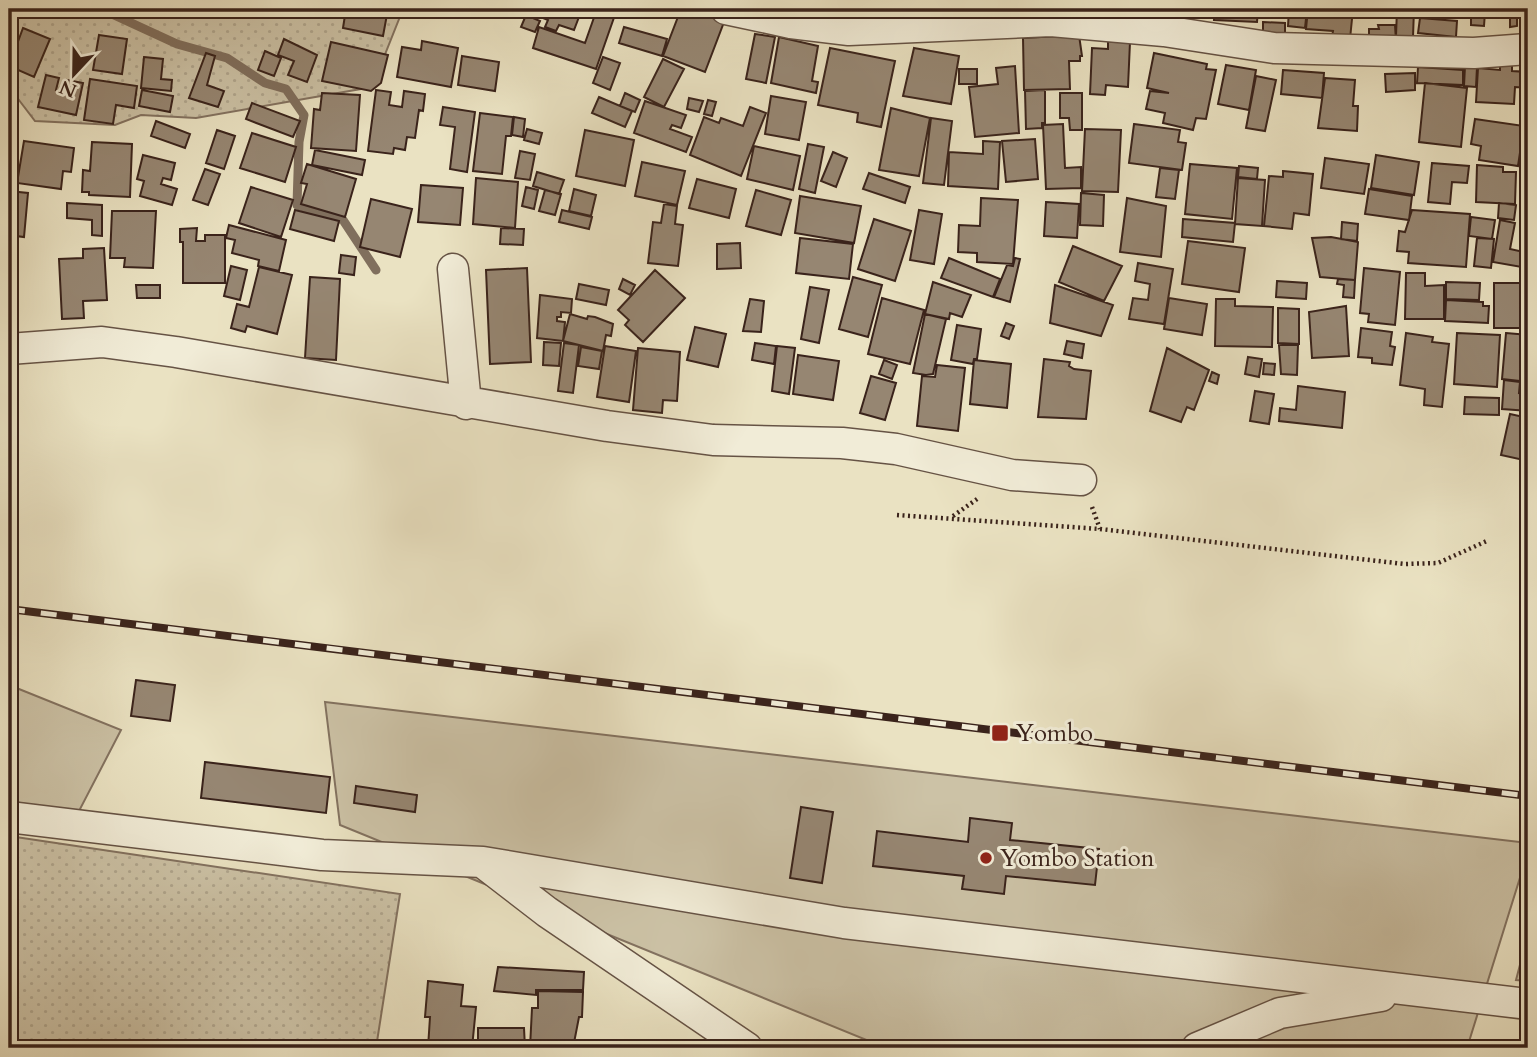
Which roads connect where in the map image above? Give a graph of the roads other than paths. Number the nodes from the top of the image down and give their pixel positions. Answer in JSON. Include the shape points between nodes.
{"nodes":[{"id":1,"x":726,"y":9,"type":"edge"},
{"id":2,"x":1528,"y":49,"type":"edge"},
{"id":3,"x":453,"y":269,"type":"dead end"},
{"id":4,"x":9,"y":349,"type":"edge"},
{"id":5,"x":466,"y":404,"type":"junction"},
{"id":6,"x":1081,"y":480,"type":"dead end"},
{"id":7,"x":9,"y":817,"type":"edge"},
{"id":8,"x":482,"y":862,"type":"junction"},
{"id":9,"x":1415,"y":991,"type":"junction"},
{"id":10,"x":1528,"y":1004,"type":"edge"},
{"id":11,"x":747,"y":1048,"type":"edge"},
{"id":12,"x":1197,"y":1048,"type":"edge"}],
"edges":[{"from":1,"to":2,"type":"street","via":[[849,30],[1051,21],[1164,31],[1274,48],[1474,53]]},
{"from":3,"to":5,"type":"street"},
{"from":4,"to":5,"type":"street","via":[[102,342]]},
{"from":5,"to":6,"type":"street","via":[[713,440],[829,442],[896,449],[1013,475]]},
{"from":7,"to":8,"type":"street","via":[[322,855]]},
{"from":8,"to":9,"type":"street","via":[[844,923]]},
{"from":8,"to":11,"type":"street","via":[[547,912]]},
{"from":9,"to":10,"type":"street"},
{"from":9,"to":12,"type":"street","via":[[1280,1013]]}]}
